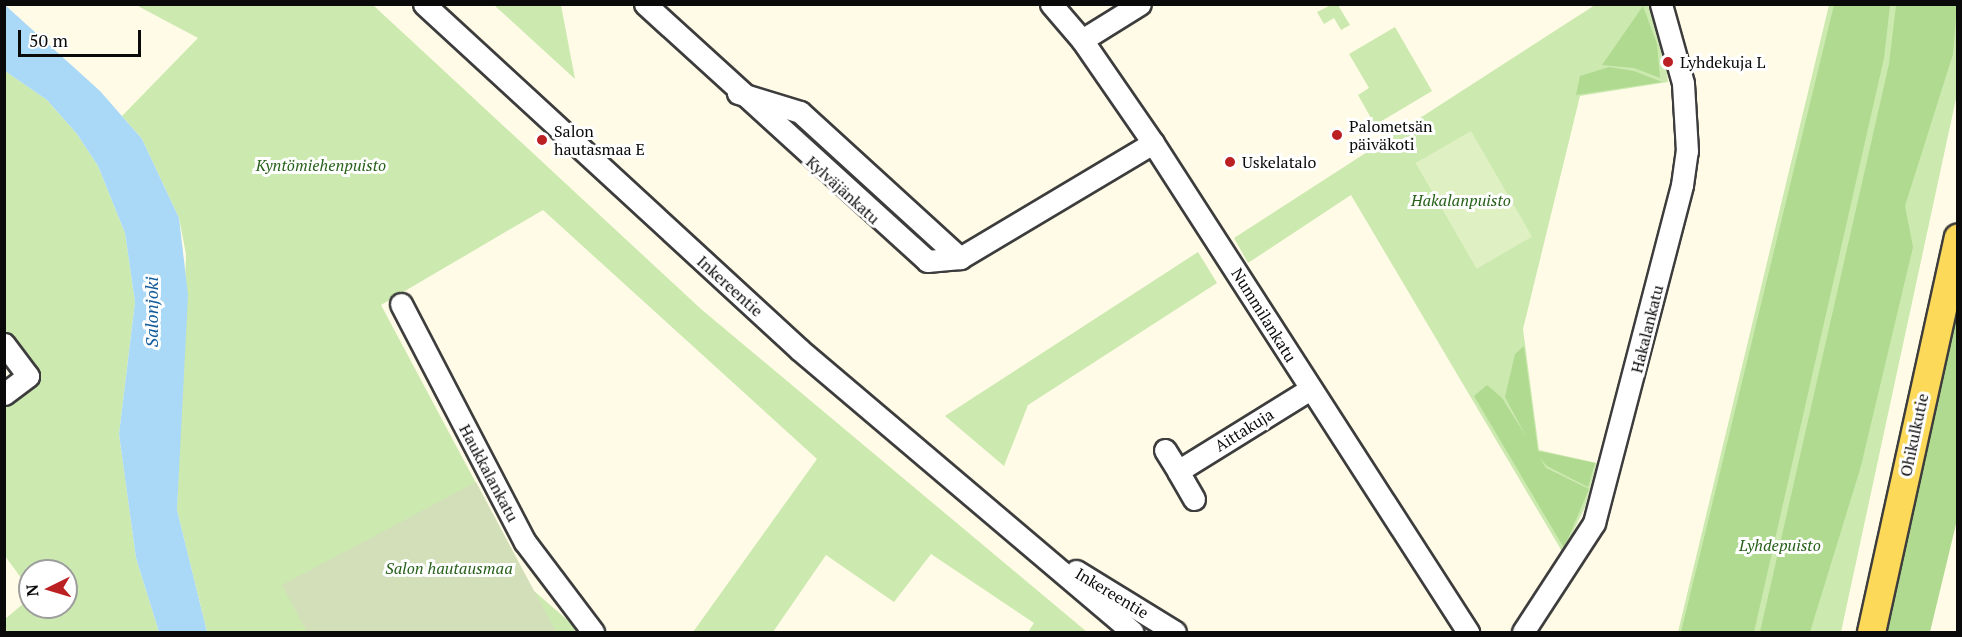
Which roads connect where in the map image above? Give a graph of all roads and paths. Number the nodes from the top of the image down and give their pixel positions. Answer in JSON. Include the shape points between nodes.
{"nodes":[{"id":1,"x":424,"y":4,"type":"edge"},
{"id":2,"x":645,"y":4,"type":"edge"},
{"id":3,"x":1052,"y":4,"type":"edge"},
{"id":4,"x":1140,"y":4,"type":"edge"},
{"id":5,"x":1661,"y":4,"type":"edge"},
{"id":6,"x":1082,"y":40,"type":"junction"},
{"id":7,"x":737,"y":93,"type":"junction"},
{"id":8,"x":1153,"y":143,"type":"junction"},
{"id":9,"x":1958,"y":237,"type":"edge"},
{"id":10,"x":960,"y":258,"type":"junction"},
{"id":11,"x":400,"y":304,"type":"dead end"},
{"id":12,"x":4,"y":344,"type":"edge"},
{"id":13,"x":1310,"y":389,"type":"junction"},
{"id":14,"x":4,"y":394,"type":"edge"},
{"id":15,"x":1165,"y":450,"type":"dead end"},
{"id":16,"x":1178,"y":471,"type":"junction"},
{"id":17,"x":1194,"y":499,"type":"dead end"},
{"id":18,"x":1047,"y":555,"type":"junction"},
{"id":19,"x":593,"y":633,"type":"edge"},
{"id":20,"x":1132,"y":633,"type":"edge"},
{"id":21,"x":1175,"y":633,"type":"edge"},
{"id":22,"x":1468,"y":633,"type":"edge"},
{"id":23,"x":1523,"y":633,"type":"edge"},
{"id":24,"x":1870,"y":633,"type":"edge"}],
"edges":[{"from":1,"to":18,"type":"street","name":"Inkereentie","via":[[800,350]]},
{"from":2,"to":7,"type":"street","name":"Kylväjänkatu"},
{"from":3,"to":6,"type":"street","name":"Nummilankatu"},
{"from":4,"to":6,"type":"street"},
{"from":5,"to":23,"type":"street","name":"Hakalankatu","via":[[1683,82],[1687,151],[1682,185],[1594,523]]},
{"from":6,"to":8,"type":"street","name":"Nummilankatu"},
{"from":7,"to":10,"type":"street","name":"Kylväjänkatu","via":[[800,112]]},
{"from":7,"to":10,"type":"street","name":"Kylväjänkatu","via":[[913,253],[927,261]]},
{"from":8,"to":10,"type":"street","name":"Kylväjänkatu"},
{"from":8,"to":13,"type":"street","name":"Nummilankatu"},
{"from":9,"to":24,"type":"main road","name":"Ohikulkutie"},
{"from":11,"to":19,"type":"street","name":"Haukkalankatu","via":[[525,542]]},
{"from":12,"to":14,"type":"street","via":[[28,376]]},
{"from":13,"to":16,"type":"street","name":"Aittakuja"},
{"from":13,"to":22,"type":"street","name":"Nummilankatu"},
{"from":15,"to":16,"type":"street"},
{"from":16,"to":17,"type":"street"},
{"from":18,"to":20,"type":"street","name":"Inkereentie"},
{"from":18,"to":21,"type":"street","name":"Inkereentie"}]}
